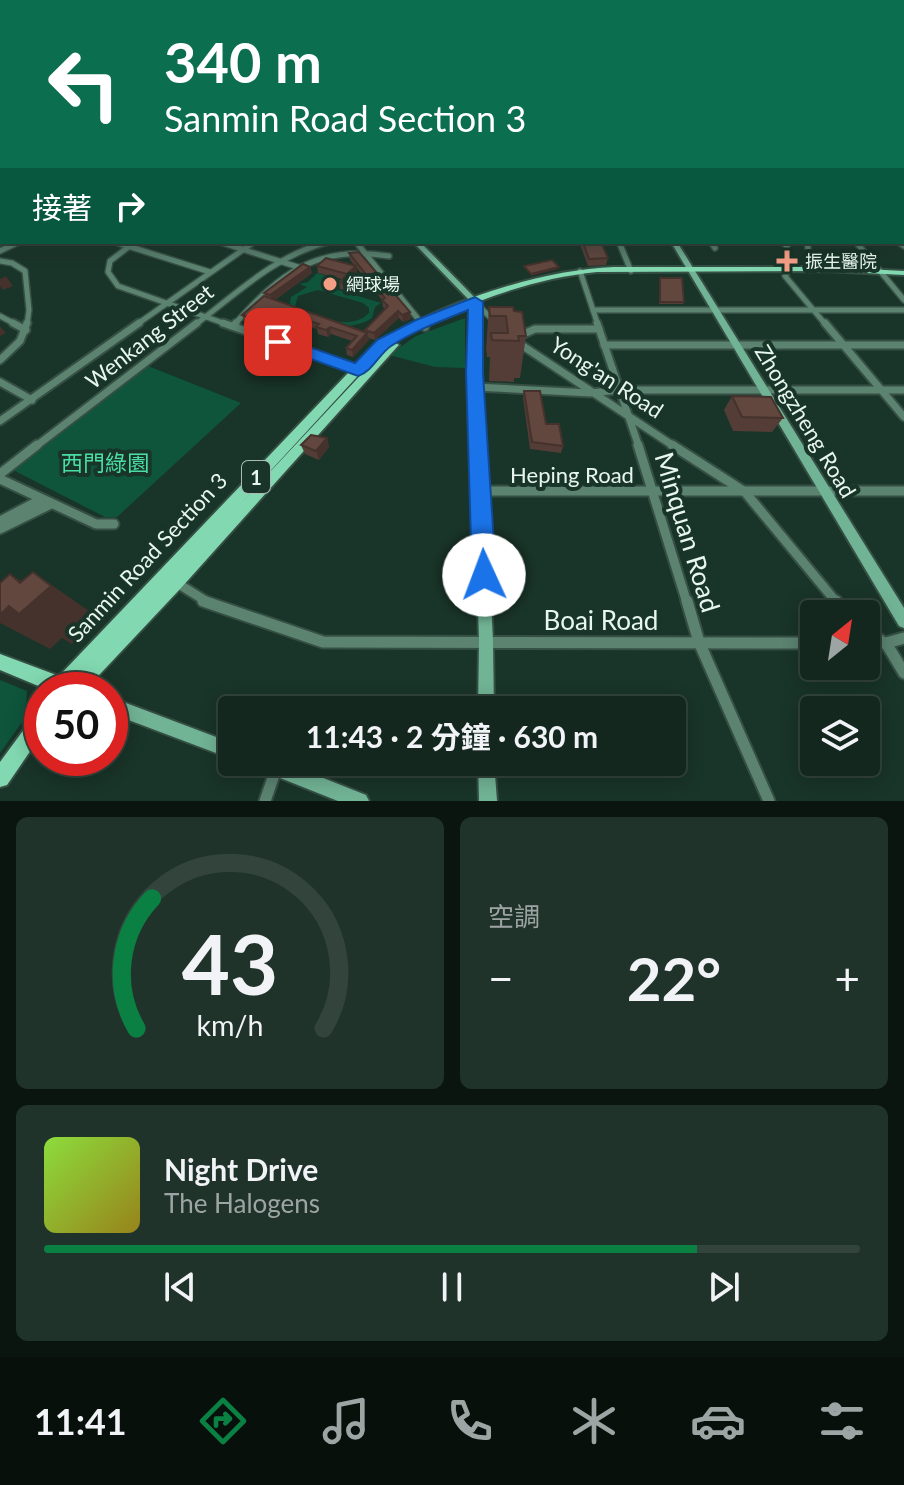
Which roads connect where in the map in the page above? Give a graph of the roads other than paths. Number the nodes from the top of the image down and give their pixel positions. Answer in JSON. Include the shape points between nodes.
{"nodes":[{"id":1,"x":122,"y":244,"type":"edge"},
{"id":2,"x":132,"y":244,"type":"edge"},
{"id":3,"x":226,"y":244,"type":"edge"},
{"id":4,"x":251,"y":244,"type":"edge"},
{"id":5,"x":320,"y":244,"type":"edge"},
{"id":6,"x":358,"y":244,"type":"edge"},
{"id":7,"x":418,"y":244,"type":"edge"},
{"id":8,"x":620,"y":244,"type":"edge"},
{"id":9,"x":675,"y":244,"type":"edge"},
{"id":10,"x":712,"y":244,"type":"edge"},
{"id":11,"x":858,"y":244,"type":"edge"},
{"id":12,"x":128,"y":246,"type":"junction"},
{"id":13,"x":715,"y":248,"type":"dead end"},
{"id":14,"x":242,"y":249,"type":"junction"},
{"id":15,"x":362,"y":250,"type":"junction"},
{"id":16,"x":389,"y":256,"type":"dead end"},
{"id":17,"x":0,"y":261,"type":"edge"},
{"id":18,"x":278,"y":261,"type":"junction"},
{"id":19,"x":298,"y":267,"type":"junction"},
{"id":20,"x":631,"y":271,"type":"junction"},
{"id":21,"x":210,"y":272,"type":"junction"},
{"id":22,"x":692,"y":273,"type":"junction"},
{"id":23,"x":787,"y":273,"type":"junction"},
{"id":24,"x":882,"y":273,"type":"junction"},
{"id":25,"x":581,"y":274,"type":"junction"},
{"id":26,"x":904,"y":275,"type":"edge"},
{"id":27,"x":904,"y":300,"type":"edge"},
{"id":28,"x":169,"y":302,"type":"junction"},
{"id":29,"x":477,"y":306,"type":"junction"},
{"id":30,"x":814,"y":309,"type":"junction"},
{"id":31,"x":593,"y":310,"type":"junction"},
{"id":32,"x":716,"y":310,"type":"junction"},
{"id":33,"x":904,"y":310,"type":"edge"},
{"id":34,"x":0,"y":316,"type":"edge"},
{"id":35,"x":205,"y":316,"type":"junction"},
{"id":36,"x":424,"y":325,"type":"junction"},
{"id":37,"x":233,"y":326,"type":"junction"},
{"id":38,"x":599,"y":329,"type":"junction"},
{"id":39,"x":26,"y":330,"type":"junction"},
{"id":40,"x":503,"y":331,"type":"edge"},
{"id":41,"x":604,"y":345,"type":"junction"},
{"id":42,"x":736,"y":345,"type":"junction"},
{"id":43,"x":843,"y":345,"type":"junction"},
{"id":44,"x":904,"y":345,"type":"edge"},
{"id":45,"x":0,"y":360,"type":"edge"},
{"id":46,"x":362,"y":371,"type":"junction"},
{"id":47,"x":0,"y":382,"type":"edge"},
{"id":48,"x":475,"y":387,"type":"junction"},
{"id":49,"x":619,"y":390,"type":"junction"},
{"id":50,"x":764,"y":390,"type":"junction"},
{"id":51,"x":882,"y":390,"type":"junction"},
{"id":52,"x":904,"y":390,"type":"edge"},
{"id":53,"x":590,"y":393,"type":"junction"},
{"id":54,"x":32,"y":400,"type":"junction"},
{"id":55,"x":629,"y":416,"type":"junction"},
{"id":56,"x":904,"y":417,"type":"edge"},
{"id":57,"x":0,"y":421,"type":"edge"},
{"id":58,"x":0,"y":477,"type":"edge"},
{"id":59,"x":480,"y":491,"type":"junction"},
{"id":60,"x":824,"y":491,"type":"junction"},
{"id":61,"x":904,"y":491,"type":"edge"},
{"id":62,"x":745,"y":492,"type":"junction"},
{"id":63,"x":654,"y":493,"type":"junction"},
{"id":64,"x":45,"y":502,"type":"junction"},
{"id":65,"x":0,"y":521,"type":"edge"},
{"id":66,"x":114,"y":524,"type":"dead end"},
{"id":67,"x":0,"y":529,"type":"edge"},
{"id":68,"x":170,"y":578,"type":"junction"},
{"id":69,"x":834,"y":600,"type":"edge"},
{"id":70,"x":904,"y":621,"type":"edge"},
{"id":71,"x":904,"y":638,"type":"edge"},
{"id":72,"x":880,"y":640,"type":"edge"},
{"id":73,"x":486,"y":641,"type":"junction"},
{"id":74,"x":699,"y":642,"type":"junction"},
{"id":75,"x":800,"y":643,"type":"edge"},
{"id":76,"x":880,"y":643,"type":"edge"},
{"id":77,"x":886,"y":643,"type":"junction"},
{"id":78,"x":0,"y":662,"type":"edge"},
{"id":79,"x":24,"y":672,"type":"edge"},
{"id":80,"x":81,"y":672,"type":"edge"},
{"id":81,"x":904,"y":673,"type":"edge"},
{"id":82,"x":486,"y":696,"type":"edge"},
{"id":83,"x":128,"y":712,"type":"edge"},
{"id":84,"x":24,"y":744,"type":"edge"},
{"id":85,"x":218,"y":746,"type":"edge"},
{"id":86,"x":268,"y":776,"type":"edge"},
{"id":87,"x":297,"y":776,"type":"edge"},
{"id":88,"x":487,"y":776,"type":"edge"},
{"id":89,"x":0,"y":778,"type":"edge"},
{"id":90,"x":265,"y":801,"type":"edge"},
{"id":91,"x":360,"y":801,"type":"edge"},
{"id":92,"x":488,"y":801,"type":"edge"},
{"id":93,"x":769,"y":801,"type":"edge"}],
"edges":[{"from":1,"to":12,"type":"street"},
{"from":2,"to":12,"type":"street"},
{"from":3,"to":14,"type":"street"},
{"from":4,"to":14,"type":"street"},
{"from":5,"to":18,"type":"street","name":"Wenkang Street"},
{"from":6,"to":15,"type":"street"},
{"from":7,"to":29,"type":"street"},
{"from":8,"to":20,"type":"street"},
{"from":9,"to":22,"type":"street","name":"Zhongzheng Road"},
{"from":10,"to":13,"type":"street"},
{"from":11,"to":24,"type":"street"},
{"from":12,"to":21,"type":"street"},
{"from":12,"to":28,"type":"street","via":[[110,261],[111,278],[118,286]]},
{"from":14,"to":18,"type":"street"},
{"from":14,"to":21,"type":"street"},
{"from":15,"to":16,"type":"street"},
{"from":15,"to":19,"type":"street"},
{"from":15,"to":36,"type":"street"},
{"from":17,"to":39,"type":"street","via":[[25,271]]},
{"from":18,"to":19,"type":"street"},
{"from":18,"to":35,"type":"street","name":"Wenkang Street"},
{"from":19,"to":37,"type":"street","via":[[266,289]]},
{"from":20,"to":22,"type":"main road","name":"Sanmin Road Section 3","number":"1"},
{"from":20,"to":25,"type":"main road","name":"Sanmin Road Section 3","number":"1"},
{"from":21,"to":28,"type":"street"},
{"from":22,"to":23,"type":"main road","number":"1"},
{"from":22,"to":25,"type":"main road","name":"Sanmin Road Section 3","number":"1"},
{"from":22,"to":32,"type":"street","name":"Zhongzheng Road"},
{"from":23,"to":24,"type":"main road","number":"1"},
{"from":23,"to":30,"type":"street"},
{"from":24,"to":26,"type":"main road","number":"1"},
{"from":24,"to":27,"type":"street"},
{"from":25,"to":29,"type":"main road","name":"Sanmin Road Section 3","number":"1"},
{"from":25,"to":31,"type":"street","name":"Minquan Road"},
{"from":28,"to":35,"type":"street"},
{"from":28,"to":54,"type":"street"},
{"from":29,"to":36,"type":"main road","name":"Sanmin Road Section 3","number":"1"},
{"from":29,"to":40,"type":"street"},
{"from":29,"to":48,"type":"street"},
{"from":30,"to":32,"type":"street"},
{"from":30,"to":33,"type":"street"},
{"from":30,"to":43,"type":"street"},
{"from":31,"to":32,"type":"street"},
{"from":31,"to":38,"type":"street","name":"Minquan Road"},
{"from":32,"to":42,"type":"street","name":"Zhongzheng Road"},
{"from":34,"to":39,"type":"street"},
{"from":35,"to":37,"type":"street"},
{"from":35,"to":58,"type":"street","name":"Wenkang Street"},
{"from":36,"to":46,"type":"main road","name":"Sanmin Road Section 3","number":"1","via":[[383,344]]},
{"from":37,"to":46,"type":"street"},
{"from":38,"to":41,"type":"street","name":"Minquan Road"},
{"from":38,"to":53,"type":"street","name":"Yong'an Road","via":[[535,329],[513,339]]},
{"from":39,"to":45,"type":"street","via":[[24,340]]},
{"from":41,"to":42,"type":"street"},
{"from":41,"to":49,"type":"street","name":"Minquan Road"},
{"from":42,"to":43,"type":"street"},
{"from":42,"to":50,"type":"street","name":"Zhongzheng Road"},
{"from":43,"to":44,"type":"street"},
{"from":43,"to":51,"type":"street"},
{"from":46,"to":68,"type":"main road","name":"Sanmin Road Section 3","number":"1"},
{"from":47,"to":54,"type":"street"},
{"from":48,"to":53,"type":"street"},
{"from":48,"to":59,"type":"street"},
{"from":49,"to":50,"type":"street"},
{"from":49,"to":53,"type":"street"},
{"from":49,"to":55,"type":"street","name":"Minquan Road"},
{"from":50,"to":51,"type":"street"},
{"from":50,"to":60,"type":"street","name":"Zhongzheng Road"},
{"from":51,"to":52,"type":"street"},
{"from":51,"to":56,"type":"street"},
{"from":53,"to":55,"type":"street","name":"Yong'an Road"},
{"from":54,"to":57,"type":"street"},
{"from":55,"to":62,"type":"street","name":"Yong'an Road"},
{"from":55,"to":63,"type":"street","name":"Minquan Road"},
{"from":58,"to":64,"type":"street"},
{"from":59,"to":63,"type":"street","name":"Heping Road"},
{"from":59,"to":73,"type":"street"},
{"from":60,"to":61,"type":"street","name":"Heping Road"},
{"from":60,"to":62,"type":"street","name":"Heping Road"},
{"from":60,"to":70,"type":"street","name":"Zhongzheng Road"},
{"from":62,"to":63,"type":"street","name":"Heping Road"},
{"from":62,"to":69,"type":"street","name":"Yong'an Road"},
{"from":63,"to":74,"type":"street","name":"Minquan Road"},
{"from":64,"to":65,"type":"street"},
{"from":64,"to":66,"type":"street","via":[[96,524]]},
{"from":64,"to":67,"type":"street"},
{"from":68,"to":73,"type":"street","name":"Boai Road","via":[[202,601],[323,642]]},
{"from":68,"to":80,"type":"main road","name":"Sanmin Road Section 3","number":"1"},
{"from":71,"to":77,"type":"street"},
{"from":72,"to":77,"type":"street"},
{"from":73,"to":74,"type":"street","name":"Boai Road"},
{"from":73,"to":82,"type":"street"},
{"from":74,"to":75,"type":"street","name":"Boai Road"},
{"from":74,"to":93,"type":"street","name":"Minquan Road"},
{"from":76,"to":77,"type":"street"},
{"from":77,"to":81,"type":"street"},
{"from":78,"to":79,"type":"main road","number":"1"},
{"from":83,"to":85,"type":"street"},
{"from":84,"to":89,"type":"main road"},
{"from":86,"to":90,"type":"street"},
{"from":87,"to":91,"type":"street"},
{"from":88,"to":92,"type":"street"}]}
